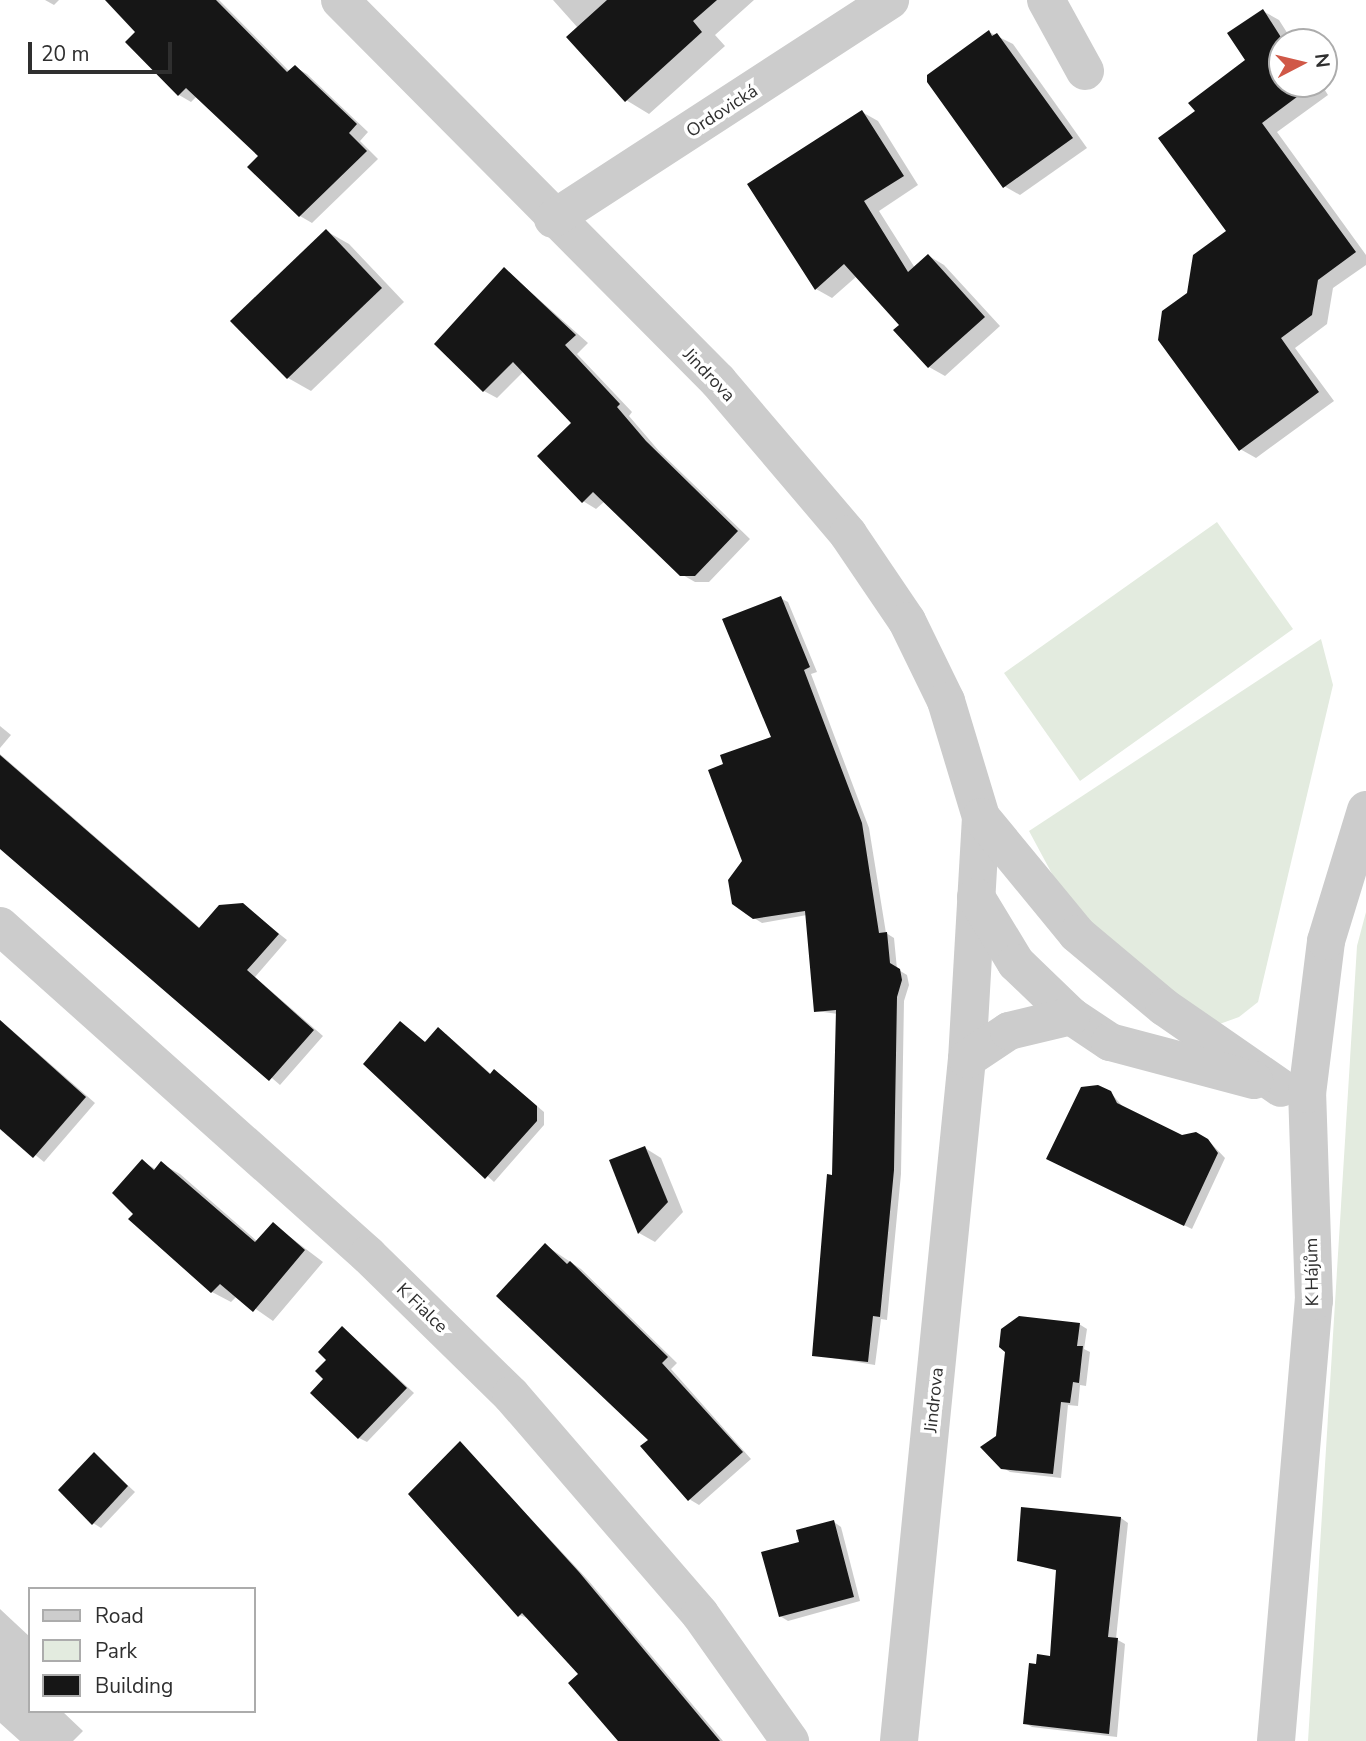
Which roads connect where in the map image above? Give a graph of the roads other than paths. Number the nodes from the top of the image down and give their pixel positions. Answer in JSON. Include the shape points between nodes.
{"nodes":[{"id":1,"x":340,"y":0,"type":"edge"},
{"id":2,"x":890,"y":0,"type":"edge"},
{"id":3,"x":1046,"y":0,"type":"edge"},
{"id":4,"x":1085,"y":71,"type":"dead end"},
{"id":5,"x":552,"y":219,"type":"junction"},
{"id":6,"x":1366,"y":810,"type":"edge"},
{"id":7,"x":981,"y":817,"type":"junction"},
{"id":8,"x":976,"y":897,"type":"junction"},
{"id":9,"x":0,"y":926,"type":"edge"},
{"id":10,"x":1071,"y":1016,"type":"junction"},
{"id":11,"x":967,"y":1059,"type":"junction"},
{"id":12,"x":1294,"y":1091,"type":"junction"},
{"id":13,"x":790,"y":1741,"type":"edge"},
{"id":14,"x":899,"y":1741,"type":"edge"},
{"id":15,"x":1276,"y":1741,"type":"edge"}],
"edges":[{"from":1,"to":5,"type":"street","name":"Jindrova"},
{"from":2,"to":5,"type":"street","name":"Ordovická"},
{"from":3,"to":4,"type":"street"},
{"from":5,"to":7,"type":"street","name":"Jindrova","via":[[718,381],[848,534],[907,621],[946,701]]},
{"from":6,"to":12,"type":"street","name":"K Hájům","via":[[1326,941]]},
{"from":7,"to":8,"type":"street","name":"Jindrova"},
{"from":7,"to":12,"type":"street","name":"Jindrova","via":[[1077,934],[1164,1007]]},
{"from":8,"to":10,"type":"street","via":[[1016,963]]},
{"from":8,"to":11,"type":"street","name":"Jindrova"},
{"from":9,"to":13,"type":"street","name":"K Fialce","via":[[368,1255],[511,1395],[701,1614]]},
{"from":10,"to":11,"type":"street","via":[[1009,1031]]},
{"from":10,"to":12,"type":"street","via":[[1110,1042]]},
{"from":11,"to":14,"type":"street","name":"Jindrova"},
{"from":12,"to":15,"type":"street","name":"K Hájům","via":[[1314,1301]]}]}
